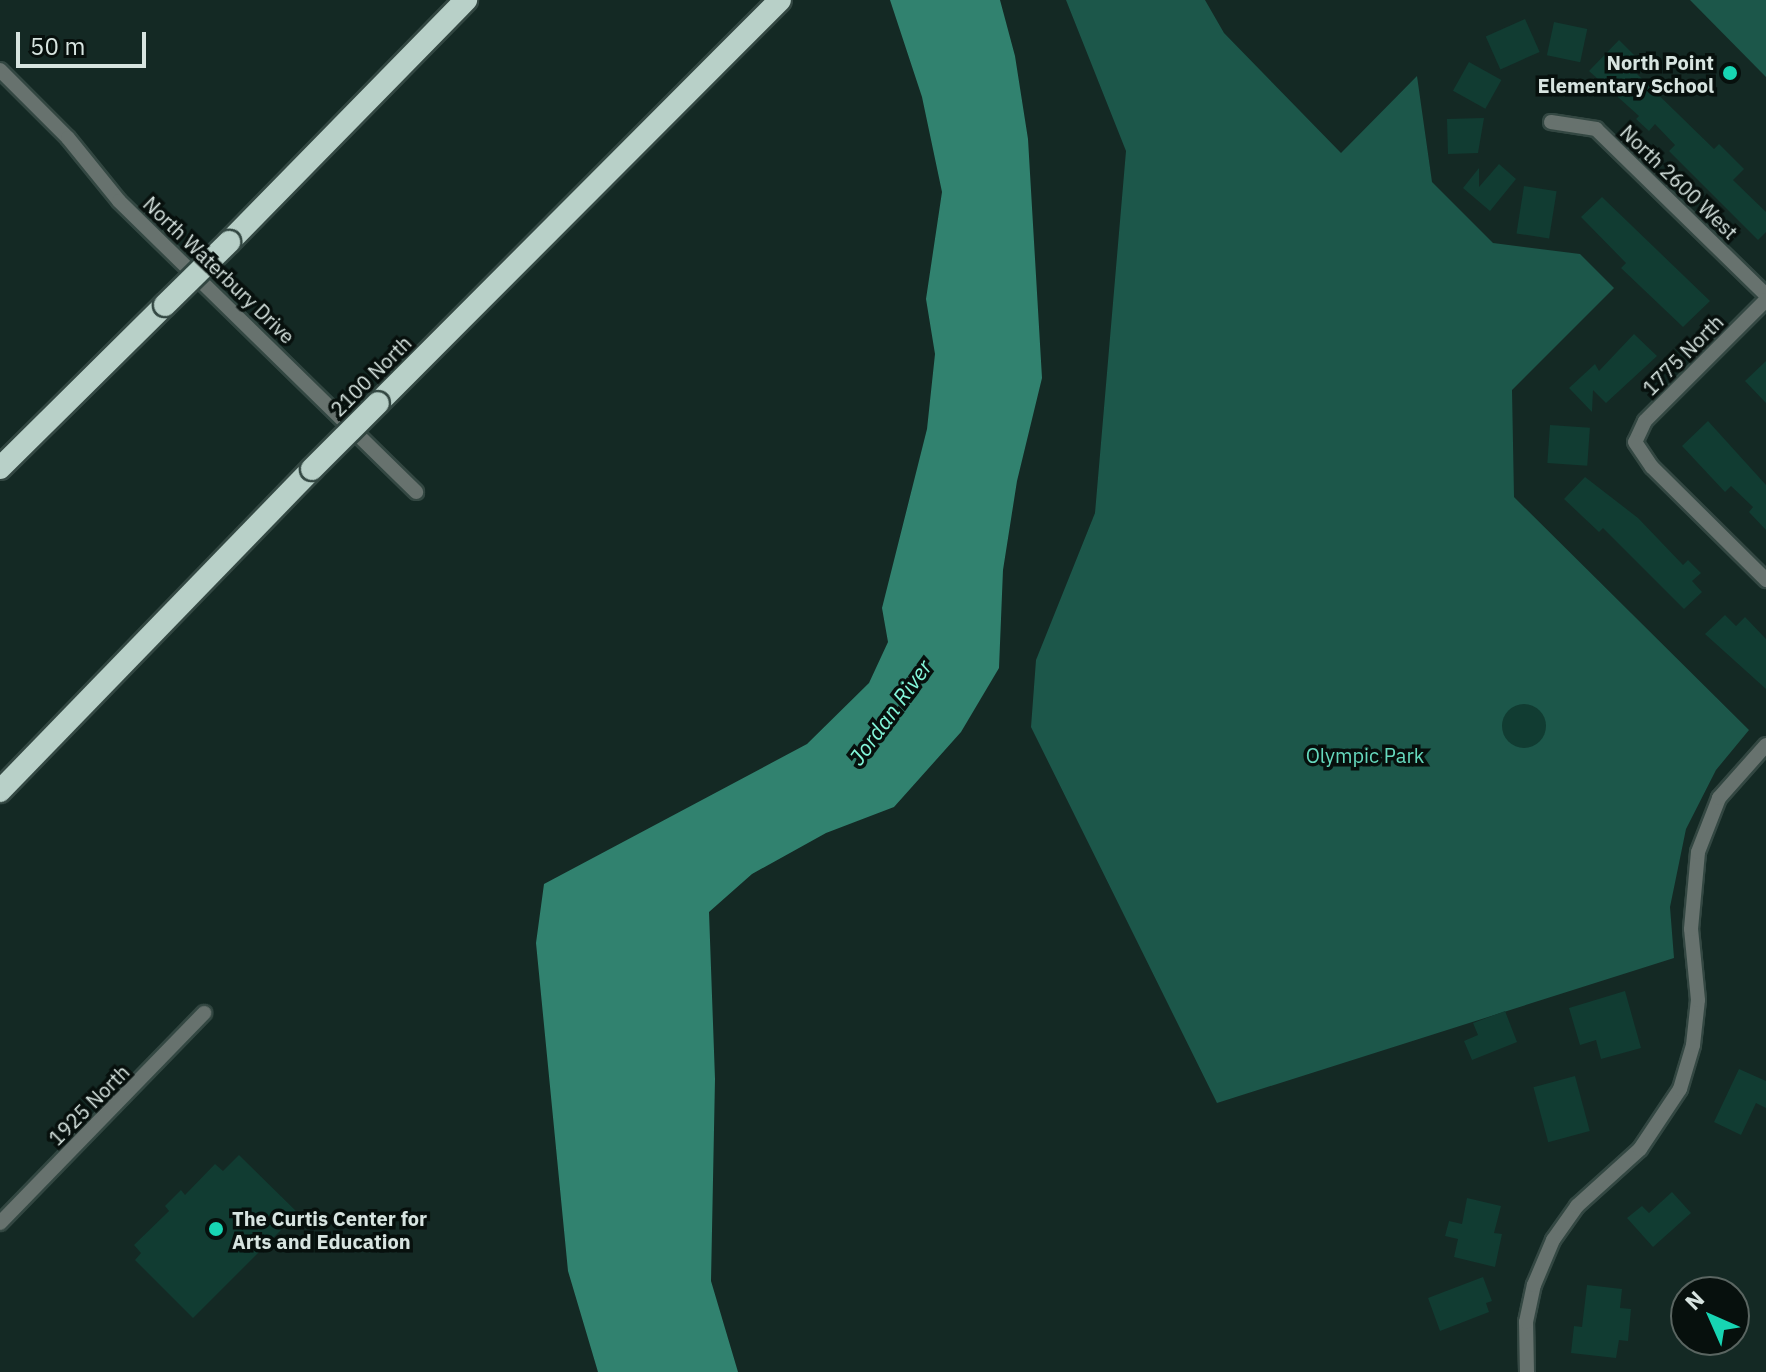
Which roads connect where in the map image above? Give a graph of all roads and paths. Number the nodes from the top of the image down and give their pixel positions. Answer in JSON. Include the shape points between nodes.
{"nodes":[{"id":1,"x":466,"y":0,"type":"edge"},
{"id":2,"x":780,"y":0,"type":"edge"},
{"id":3,"x":0,"y":70,"type":"edge"},
{"id":4,"x":1551,"y":122,"type":"dead end"},
{"id":5,"x":1766,"y":298,"type":"edge"},
{"id":6,"x":0,"y":468,"type":"edge"},
{"id":7,"x":416,"y":492,"type":"dead end"},
{"id":8,"x":1766,"y":580,"type":"edge"},
{"id":9,"x":1766,"y":745,"type":"edge"},
{"id":10,"x":0,"y":791,"type":"edge"},
{"id":11,"x":204,"y":1013,"type":"dead end"},
{"id":12,"x":0,"y":1223,"type":"edge"},
{"id":13,"x":1527,"y":1372,"type":"edge"}],
"edges":[{"from":1,"to":6,"type":"highway","bridge":true},
{"from":2,"to":10,"type":"highway","name":"2100 North","bridge":true},
{"from":3,"to":7,"type":"street","name":"North Waterbury Drive","via":[[68,138],[119,201]]},
{"from":4,"to":5,"type":"street","name":"North 2600 West","via":[[1596,129]]},
{"from":5,"to":8,"type":"street","name":"1775 North","via":[[1645,421],[1635,442],[1652,467]]},
{"from":9,"to":13,"type":"street","via":[[1719,798],[1698,852],[1691,929],[1698,1000],[1693,1045],[1680,1089],[1640,1149],[1577,1206],[1553,1240],[1529,1310]]},
{"from":11,"to":12,"type":"street","name":"1925 North"}]}
